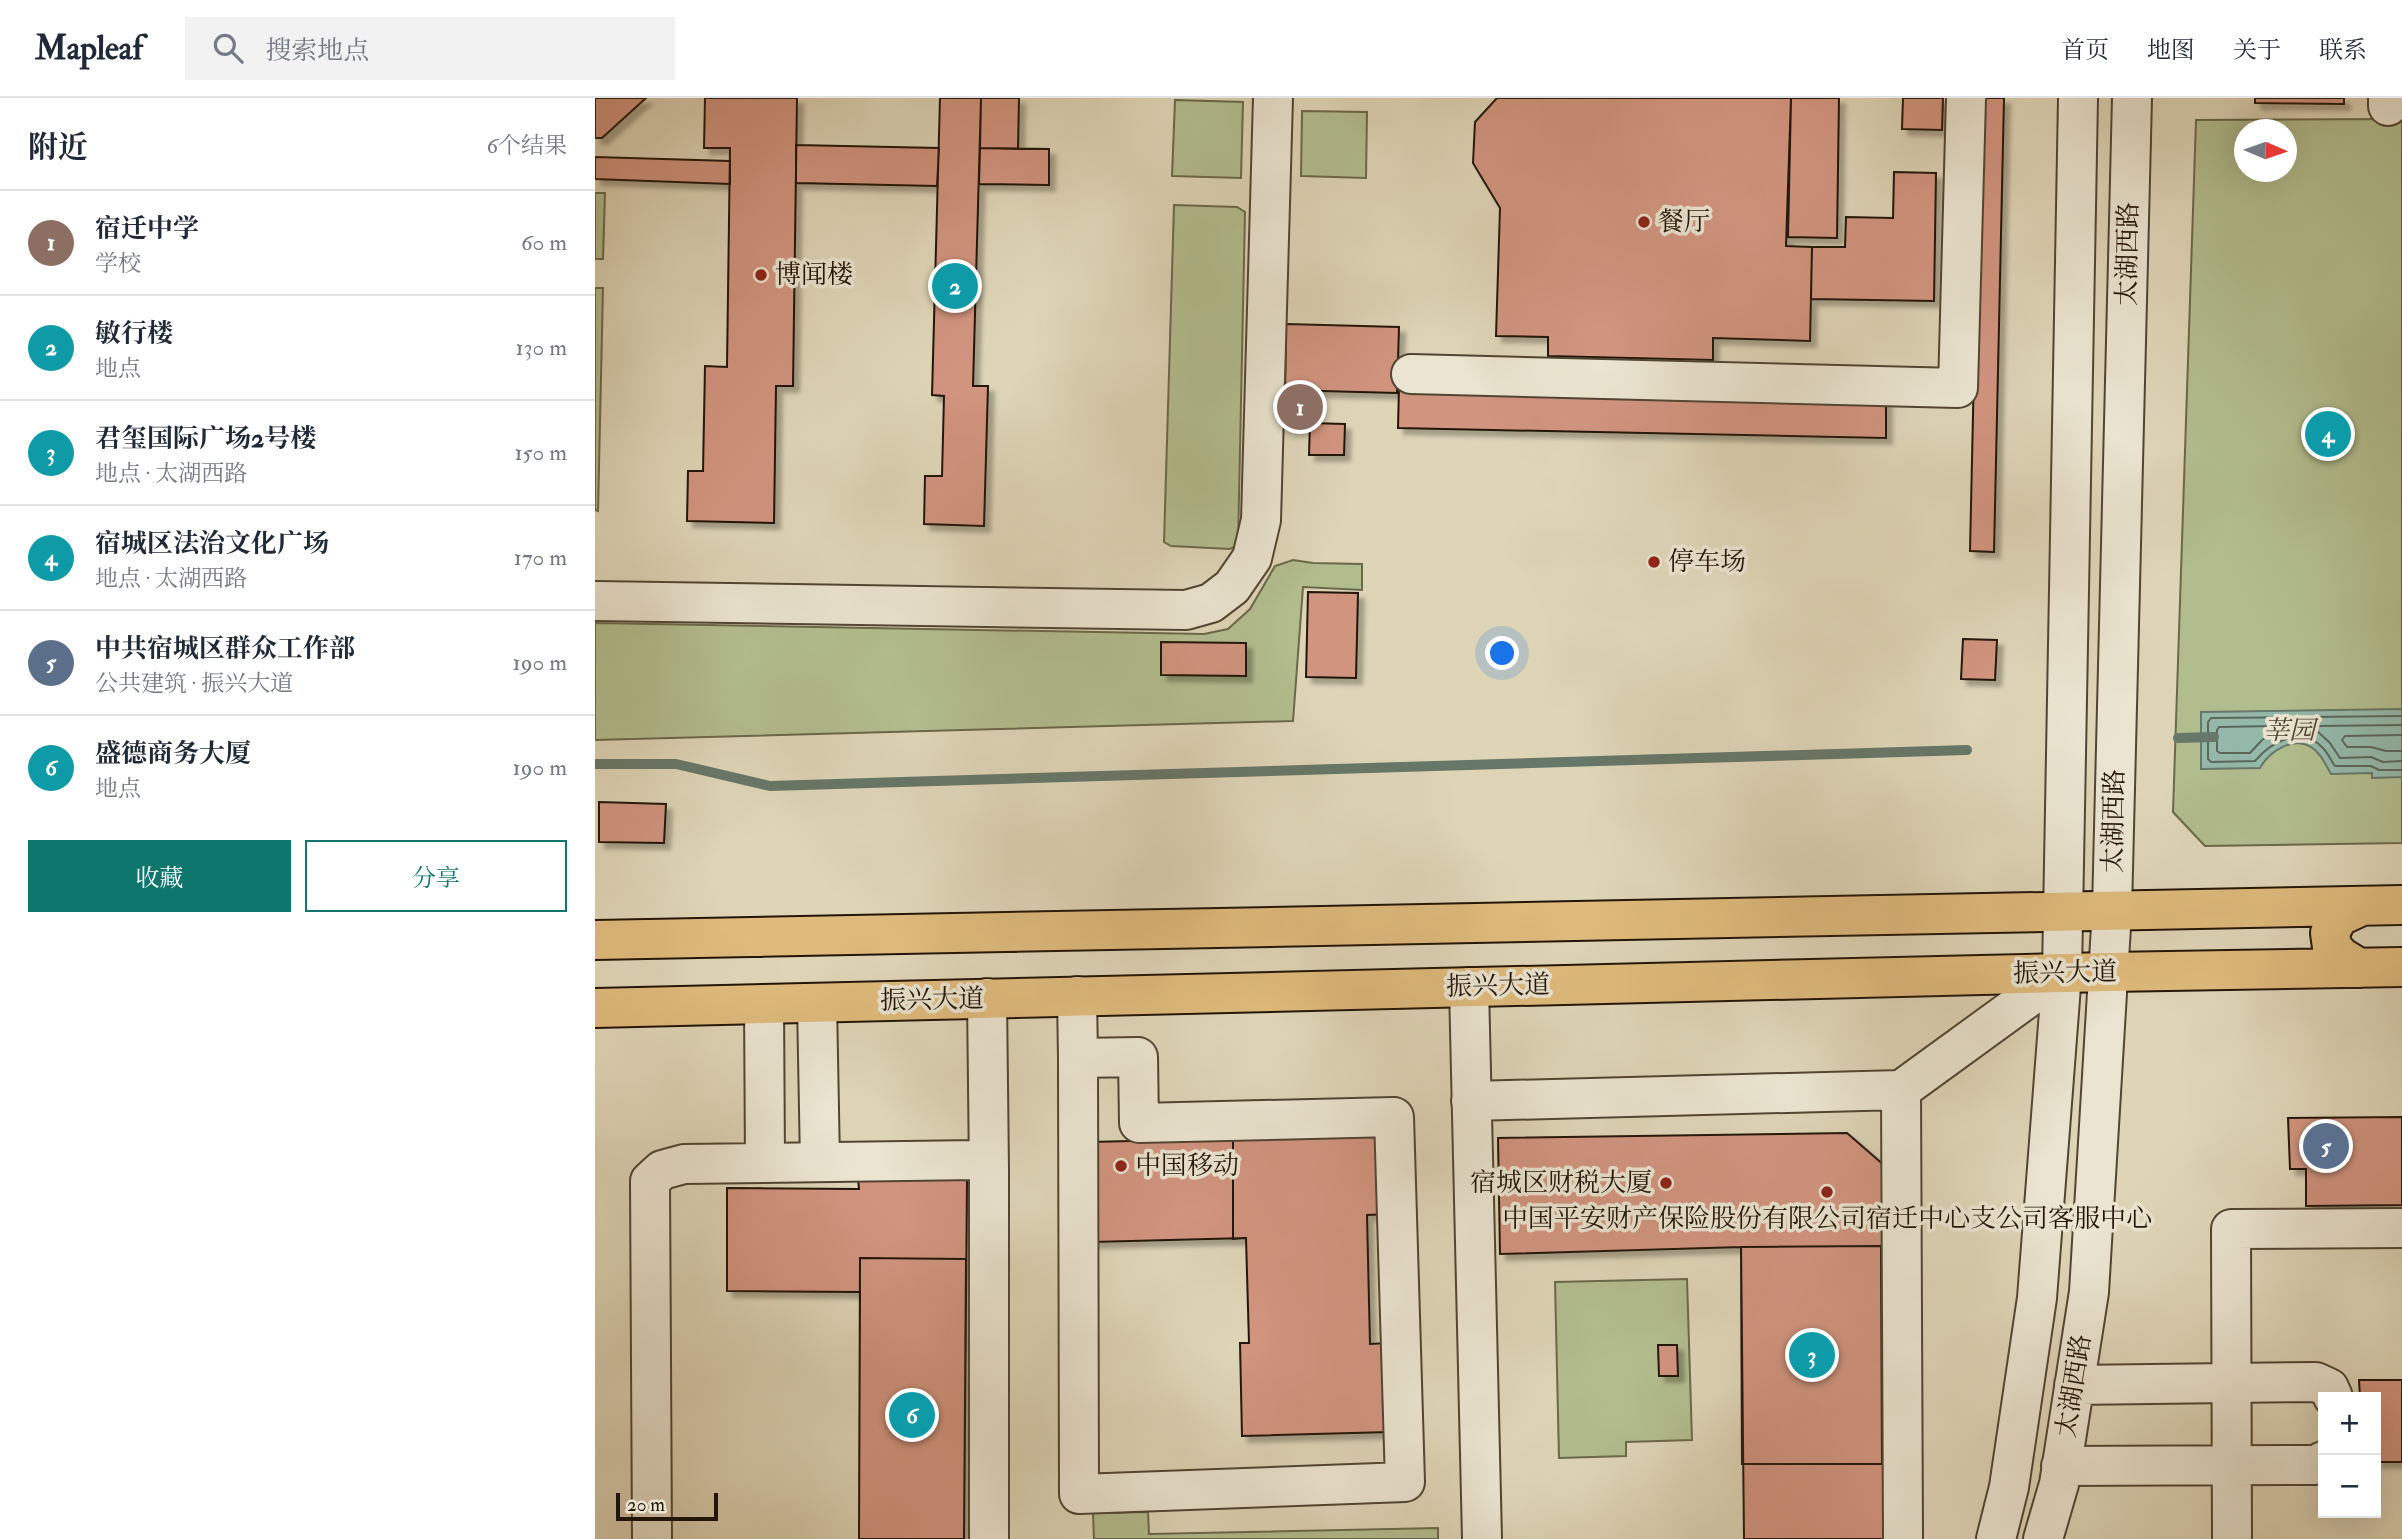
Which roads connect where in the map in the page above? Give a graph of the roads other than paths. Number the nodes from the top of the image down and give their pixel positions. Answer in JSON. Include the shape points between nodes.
{"nodes":[{"id":1,"x":1273,"y":98,"type":"edge"},
{"id":2,"x":1966,"y":98,"type":"edge"},
{"id":3,"x":2078,"y":98,"type":"edge"},
{"id":4,"x":2132,"y":98,"type":"edge"},
{"id":5,"x":2155,"y":98,"type":"edge"},
{"id":6,"x":1411,"y":374,"type":"dead end"},
{"id":7,"x":595,"y":601,"type":"edge"},
{"id":8,"x":2402,"y":905,"type":"edge"},
{"id":9,"x":2362,"y":906,"type":"junction"},
{"id":10,"x":2063,"y":910,"type":"junction"},
{"id":11,"x":2123,"y":910,"type":"junction"},
{"id":12,"x":1827,"y":915,"type":"junction"},
{"id":13,"x":595,"y":940,"type":"edge"},
{"id":14,"x":2402,"y":967,"type":"edge"},
{"id":15,"x":2359,"y":968,"type":"junction"},
{"id":16,"x":2121,"y":971,"type":"junction"},
{"id":17,"x":2062,"y":973,"type":"junction"},
{"id":18,"x":1827,"y":978,"type":"junction"},
{"id":19,"x":1468,"y":987,"type":"junction"},
{"id":20,"x":1077,"y":996,"type":"junction"},
{"id":21,"x":987,"y":998,"type":"junction"},
{"id":22,"x":817,"y":1003,"type":"junction"},
{"id":23,"x":764,"y":1004,"type":"junction"},
{"id":24,"x":595,"y":1008,"type":"edge"},
{"id":25,"x":1077,"y":1058,"type":"junction"},
{"id":26,"x":1901,"y":1090,"type":"junction"},
{"id":27,"x":1471,"y":1101,"type":"junction"},
{"id":28,"x":820,"y":1162,"type":"junction"},
{"id":29,"x":765,"y":1163,"type":"junction"},
{"id":30,"x":989,"y":1170,"type":"junction"},
{"id":31,"x":2402,"y":1228,"type":"edge"},
{"id":32,"x":2232,"y":1383,"type":"junction"},
{"id":33,"x":2074,"y":1385,"type":"junction"},
{"id":34,"x":2331,"y":1392,"type":"edge"},
{"id":35,"x":2318,"y":1464,"type":"edge"},
{"id":36,"x":2232,"y":1465,"type":"junction"},
{"id":37,"x":2061,"y":1466,"type":"junction"},
{"id":38,"x":652,"y":1539,"type":"edge"},
{"id":39,"x":989,"y":1539,"type":"edge"},
{"id":40,"x":1482,"y":1539,"type":"edge"},
{"id":41,"x":1903,"y":1539,"type":"edge"},
{"id":42,"x":1996,"y":1539,"type":"edge"},
{"id":43,"x":2043,"y":1539,"type":"edge"},
{"id":44,"x":2232,"y":1539,"type":"edge"}],
"edges":[{"from":1,"to":7,"type":"street","via":[[1261,520],[1252,558],[1232,587],[1211,603],[1186,610]]},
{"from":2,"to":6,"type":"street","via":[[1958,388]]},
{"from":3,"to":10,"type":"street","name":"太湖西路"},
{"from":4,"to":11,"type":"street","name":"太湖西路"},
{"from":5,"to":11,"type":"street"},
{"from":8,"to":9,"type":"main road"},
{"from":9,"to":11,"type":"main road"},
{"from":9,"to":15,"type":"main road","via":[[2338,917],[2330,933],[2332,947]]},
{"from":10,"to":11,"type":"main road"},
{"from":10,"to":12,"type":"main road"},
{"from":10,"to":17,"type":"street","name":"太湖西路"},
{"from":11,"to":16,"type":"street","name":"太湖西路"},
{"from":12,"to":13,"type":"main road"},
{"from":12,"to":18,"type":"main road","via":[[1848,935],[1849,948],[1845,961]]},
{"from":14,"to":15,"type":"main road","name":"振兴大道"},
{"from":15,"to":16,"type":"main road","name":"振兴大道"},
{"from":16,"to":17,"type":"main road","name":"振兴大道"},
{"from":16,"to":33,"type":"street","name":"太湖西路","via":[[2089,1292]]},
{"from":17,"to":18,"type":"main road","name":"振兴大道"},
{"from":17,"to":26,"type":"street"},
{"from":17,"to":42,"type":"street","name":"太湖西路","via":[[2037,1298],[2009,1488]]},
{"from":18,"to":19,"type":"main road","name":"振兴大道"},
{"from":19,"to":20,"type":"main road","name":"振兴大道"},
{"from":19,"to":27,"type":"street"},
{"from":20,"to":21,"type":"main road","name":"振兴大道"},
{"from":20,"to":25,"type":"street"},
{"from":21,"to":22,"type":"main road","name":"振兴大道"},
{"from":21,"to":30,"type":"street"},
{"from":22,"to":23,"type":"main road","name":"振兴大道"},
{"from":22,"to":28,"type":"street"},
{"from":23,"to":24,"type":"main road","name":"振兴大道"},
{"from":23,"to":29,"type":"street"},
{"from":25,"to":25,"type":"street","via":[[1079,1494],[1405,1482],[1394,1117],[1139,1123],[1138,1057]]},
{"from":26,"to":27,"type":"street"},
{"from":26,"to":41,"type":"street"},
{"from":27,"to":40,"type":"street"},
{"from":28,"to":29,"type":"street"},
{"from":28,"to":30,"type":"street","via":[[977,1160]]},
{"from":29,"to":38,"type":"street","via":[[684,1164],[662,1170],[650,1181]]},
{"from":30,"to":39,"type":"street"},
{"from":31,"to":32,"type":"street","via":[[2231,1229]]},
{"from":32,"to":33,"type":"street"},
{"from":32,"to":34,"type":"street","via":[[2316,1382]]},
{"from":32,"to":36,"type":"street"},
{"from":33,"to":37,"type":"street","name":"太湖西路"},
{"from":35,"to":36,"type":"street"},
{"from":36,"to":37,"type":"street"},
{"from":36,"to":44,"type":"street"},
{"from":37,"to":43,"type":"street","name":"太湖西路"}]}
